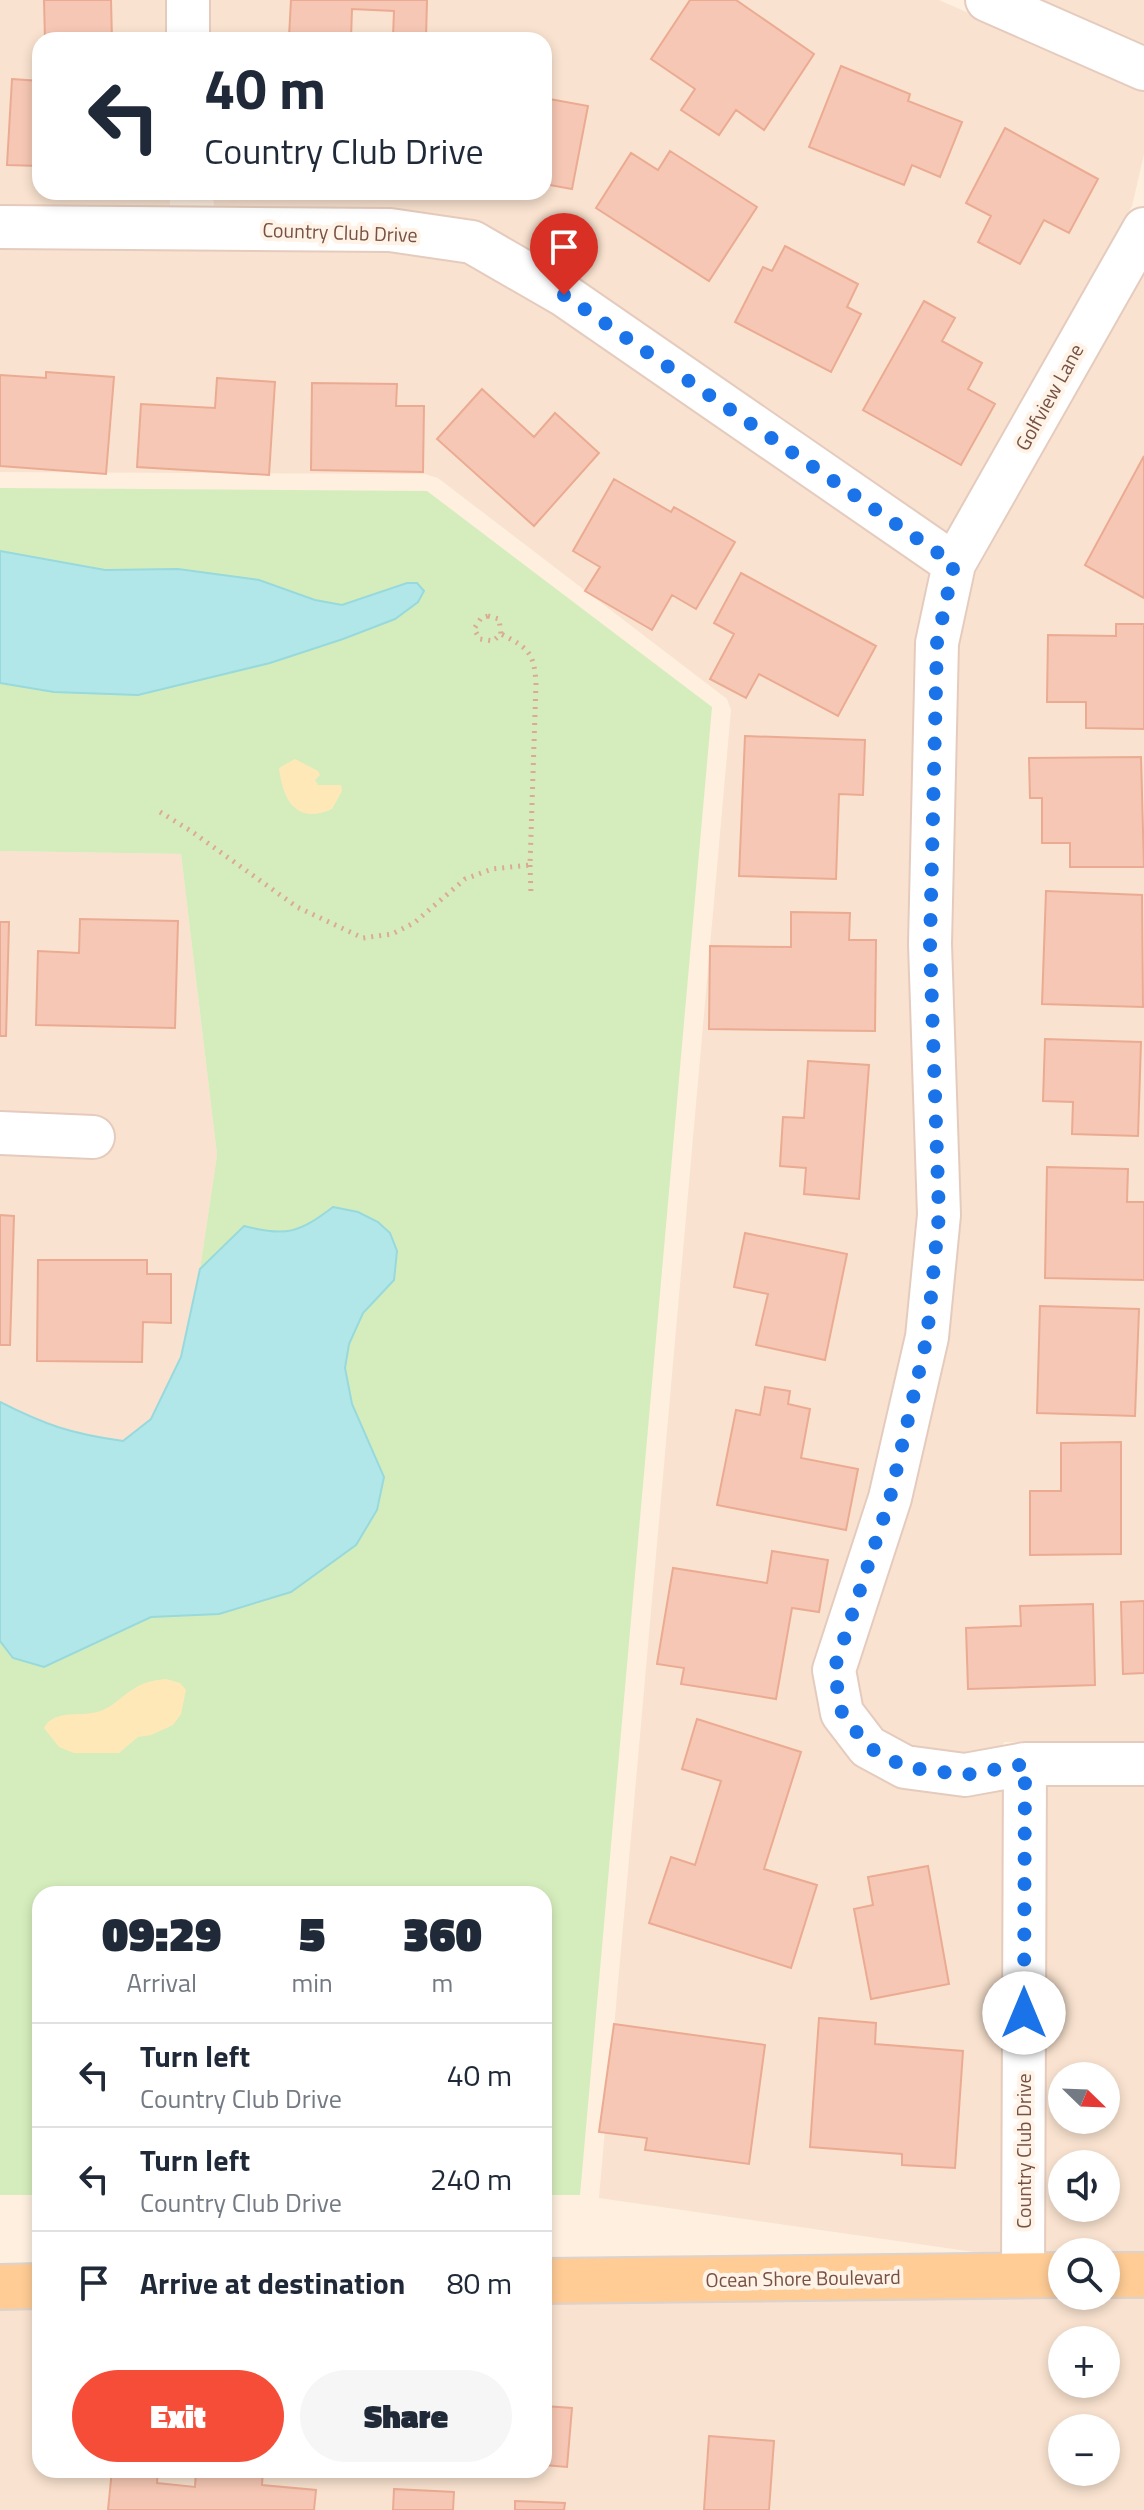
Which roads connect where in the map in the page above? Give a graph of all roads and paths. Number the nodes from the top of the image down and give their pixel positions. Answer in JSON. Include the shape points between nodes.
{"nodes":[{"id":1,"x":188,"y":0,"type":"edge"},
{"id":2,"x":987,"y":0,"type":"edge"},
{"id":3,"x":188,"y":32,"type":"edge"},
{"id":4,"x":1144,"y":69,"type":"edge"},
{"id":5,"x":192,"y":210,"type":"edge"},
{"id":6,"x":0,"y":227,"type":"edge"},
{"id":7,"x":1144,"y":229,"type":"edge"},
{"id":8,"x":954,"y":564,"type":"junction"},
{"id":9,"x":501,"y":634,"type":"junction"},
{"id":10,"x":160,"y":812,"type":"dead end"},
{"id":11,"x":530,"y":865,"type":"junction"},
{"id":12,"x":531,"y":894,"type":"dead end"},
{"id":13,"x":0,"y":1133,"type":"edge"},
{"id":14,"x":93,"y":1137,"type":"dead end"},
{"id":15,"x":1025,"y":1764,"type":"junction"},
{"id":16,"x":1144,"y":1764,"type":"edge"},
{"id":17,"x":1120,"y":2275,"type":"edge"},
{"id":18,"x":1144,"y":2275,"type":"edge"},
{"id":19,"x":1043,"y":2276,"type":"edge"},
{"id":20,"x":552,"y":2281,"type":"edge"},
{"id":21,"x":32,"y":2286,"type":"edge"},
{"id":22,"x":0,"y":2287,"type":"edge"}],
"edges":[{"from":1,"to":3,"type":"street"},
{"from":2,"to":4,"type":"street"},
{"from":5,"to":6,"type":"street","name":"Country Club Drive"},
{"from":5,"to":8,"type":"street","name":"Country Club Drive","via":[[472,242],[564,295]]},
{"from":7,"to":8,"type":"street","name":"Golfview Lane"},
{"from":8,"to":15,"type":"street","via":[[937,643],[930,944],[939,1215],[927,1337],[890,1498],[834,1670],[842,1713],[868,1747],[905,1767],[965,1775]]},
{"from":9,"to":9,"type":"path","via":[[493,641],[480,639],[474,629],[488,616],[499,619]]},
{"from":9,"to":11,"type":"path","via":[[524,646],[535,660]]},
{"from":10,"to":11,"type":"path","via":[[297,907],[363,938],[392,934],[414,923],[465,879],[492,869]]},
{"from":11,"to":12,"type":"path"},
{"from":13,"to":14,"type":"street"},
{"from":15,"to":16,"type":"street"},
{"from":15,"to":19,"type":"street","name":"Country Club Drive"},
{"from":17,"to":18,"type":"main road"},
{"from":19,"to":20,"type":"main road","name":"Ocean Shore Boulevard"},
{"from":21,"to":22,"type":"main road"}]}
